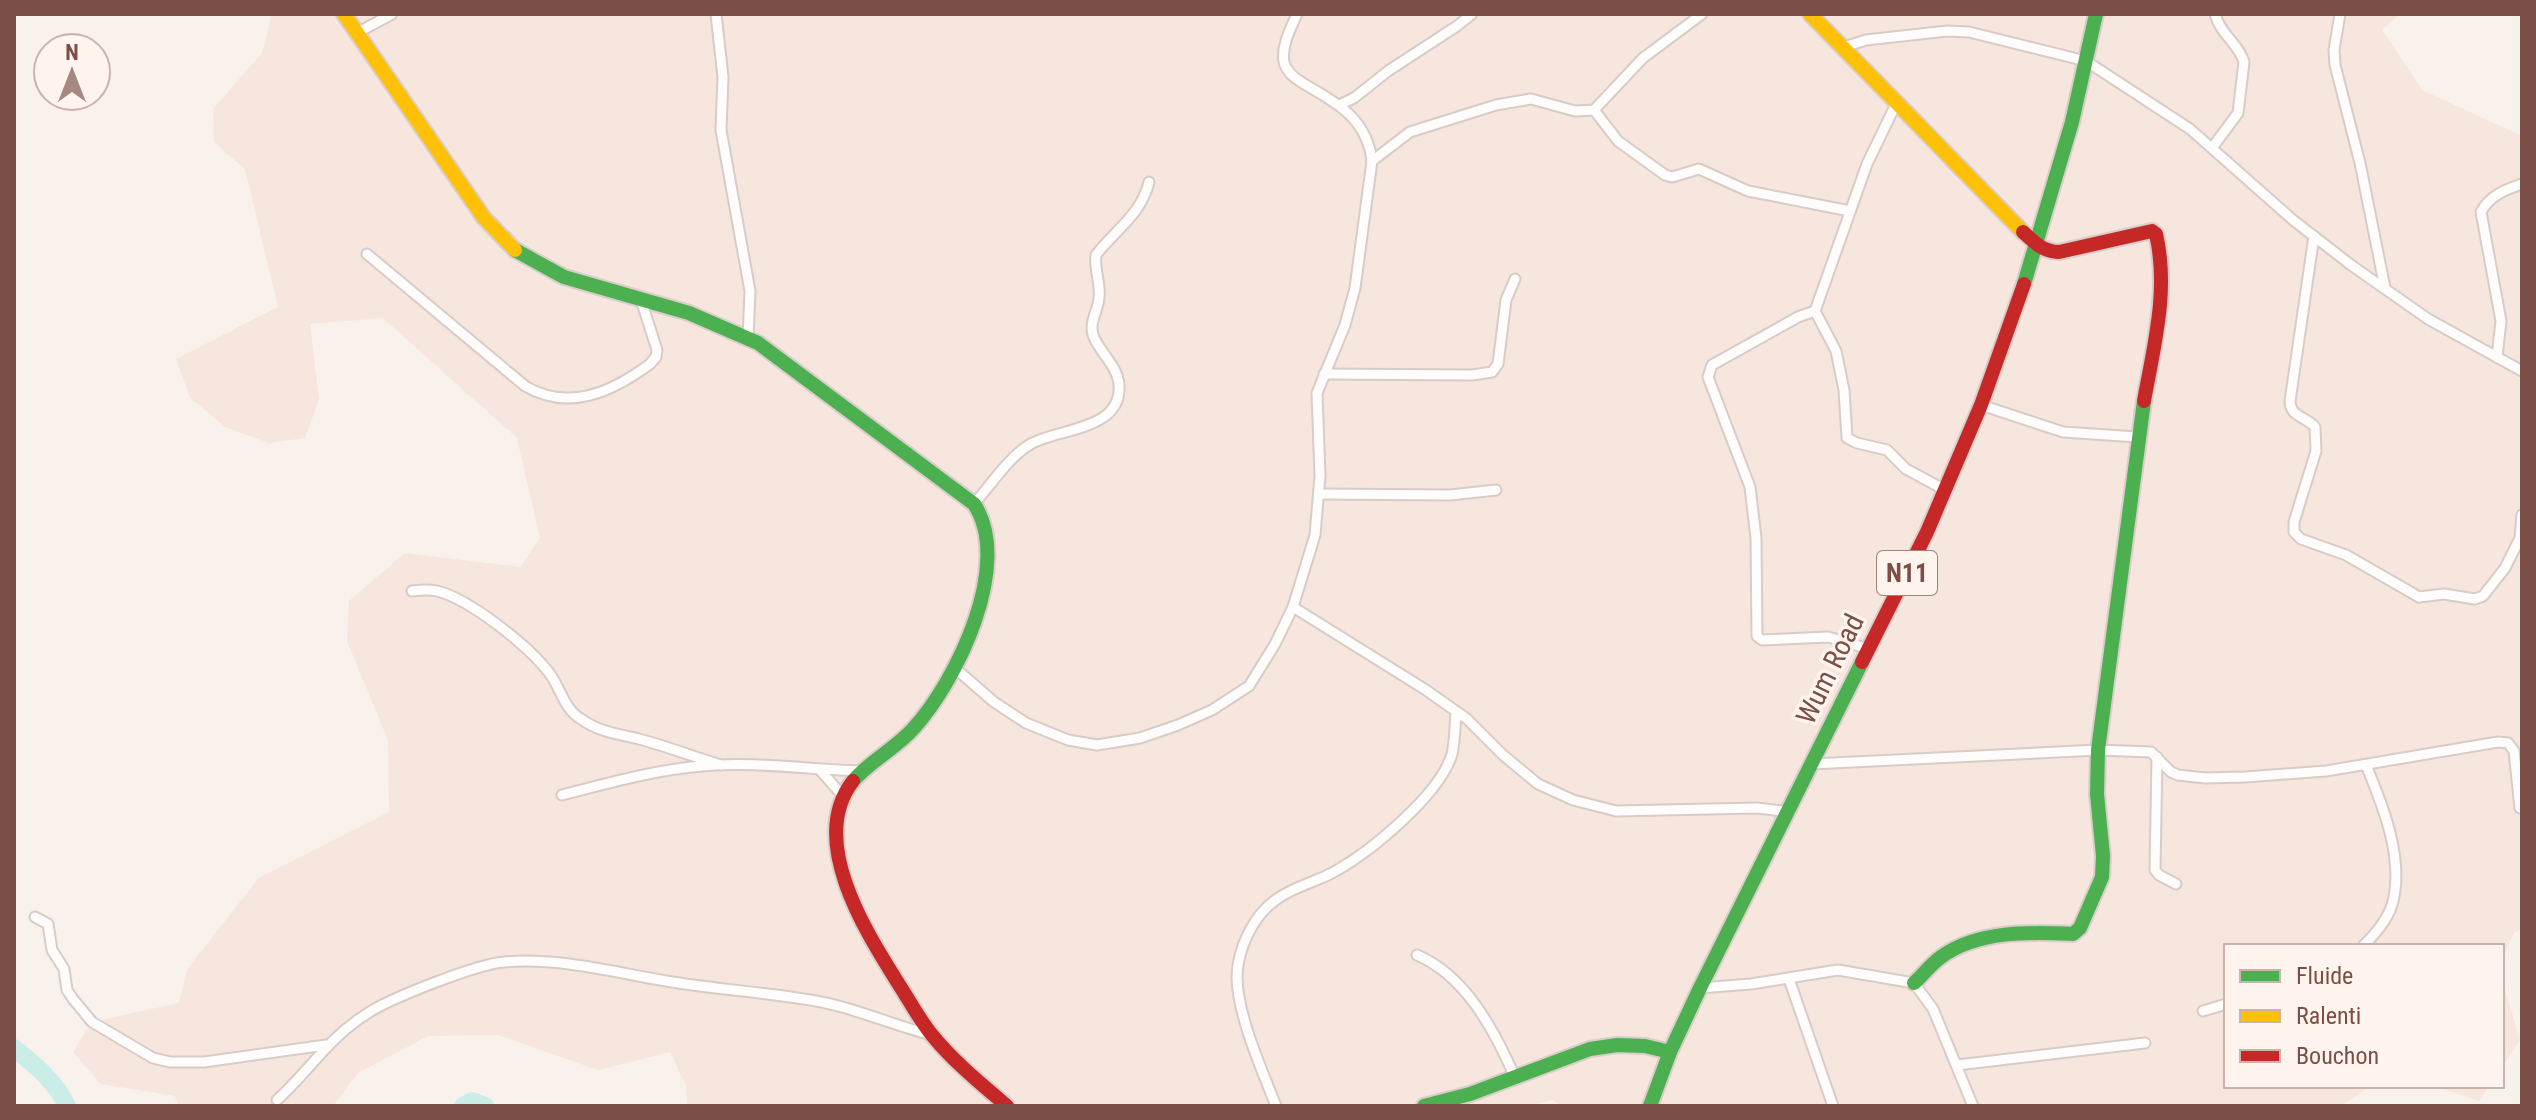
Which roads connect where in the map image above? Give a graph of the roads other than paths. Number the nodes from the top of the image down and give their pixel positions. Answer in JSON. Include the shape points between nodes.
{"nodes":[{"id":1,"x":344,"y":14,"type":"edge"},
{"id":2,"x":392,"y":14,"type":"edge"},
{"id":3,"x":716,"y":14,"type":"edge"},
{"id":4,"x":1297,"y":14,"type":"edge"},
{"id":5,"x":1472,"y":14,"type":"edge"},
{"id":6,"x":1702,"y":14,"type":"edge"},
{"id":7,"x":1810,"y":14,"type":"edge"},
{"id":8,"x":2096,"y":14,"type":"edge"},
{"id":9,"x":2215,"y":14,"type":"edge"},
{"id":10,"x":2340,"y":14,"type":"edge"},
{"id":11,"x":357,"y":33,"type":"junction"},
{"id":12,"x":1844,"y":47,"type":"junction"},
{"id":13,"x":2086,"y":61,"type":"junction"},
{"id":14,"x":1897,"y":102,"type":"junction"},
{"id":15,"x":1343,"y":108,"type":"junction"},
{"id":16,"x":1594,"y":110,"type":"junction"},
{"id":17,"x":2212,"y":148,"type":"junction"},
{"id":18,"x":1372,"y":161,"type":"junction"},
{"id":19,"x":1149,"y":182,"type":"dead end"},
{"id":20,"x":2522,"y":184,"type":"edge"},
{"id":21,"x":1850,"y":211,"type":"junction"},
{"id":22,"x":2314,"y":236,"type":"junction"},
{"id":23,"x":2037,"y":246,"type":"junction"},
{"id":24,"x":367,"y":254,"type":"dead end"},
{"id":25,"x":1515,"y":279,"type":"dead end"},
{"id":26,"x":2385,"y":288,"type":"junction"},
{"id":27,"x":641,"y":300,"type":"junction"},
{"id":28,"x":1815,"y":311,"type":"junction"},
{"id":29,"x":748,"y":338,"type":"junction"},
{"id":30,"x":2497,"y":357,"type":"junction"},
{"id":31,"x":2522,"y":371,"type":"edge"},
{"id":32,"x":1324,"y":374,"type":"junction"},
{"id":33,"x":1981,"y":405,"type":"junction"},
{"id":34,"x":2137,"y":437,"type":"junction"},
{"id":35,"x":1496,"y":490,"type":"dead end"},
{"id":36,"x":1945,"y":490,"type":"junction"},
{"id":37,"x":1320,"y":494,"type":"junction"},
{"id":38,"x":974,"y":504,"type":"junction"},
{"id":39,"x":2522,"y":515,"type":"edge"},
{"id":40,"x":412,"y":591,"type":"dead end"},
{"id":41,"x":1293,"y":607,"type":"junction"},
{"id":42,"x":1869,"y":649,"type":"junction"},
{"id":43,"x":956,"y":669,"type":"junction"},
{"id":44,"x":1456,"y":712,"type":"junction"},
{"id":45,"x":2098,"y":750,"type":"junction"},
{"id":46,"x":2157,"y":757,"type":"junction"},
{"id":47,"x":1812,"y":764,"type":"junction"},
{"id":48,"x":721,"y":765,"type":"junction"},
{"id":49,"x":2366,"y":765,"type":"junction"},
{"id":50,"x":819,"y":769,"type":"junction"},
{"id":51,"x":863,"y":771,"type":"junction"},
{"id":52,"x":562,"y":795,"type":"dead end"},
{"id":53,"x":843,"y":796,"type":"junction"},
{"id":54,"x":2520,"y":808,"type":"edge"},
{"id":55,"x":1790,"y":812,"type":"junction"},
{"id":56,"x":2176,"y":884,"type":"dead end"},
{"id":57,"x":35,"y":917,"type":"dead end"},
{"id":58,"x":2365,"y":944,"type":"edge"},
{"id":59,"x":1417,"y":955,"type":"dead end"},
{"id":60,"x":1789,"y":979,"type":"junction"},
{"id":61,"x":1914,"y":983,"type":"junction"},
{"id":62,"x":1700,"y":988,"type":"junction"},
{"id":63,"x":2224,"y":1005,"type":"edge"},
{"id":64,"x":2203,"y":1011,"type":"dead end"},
{"id":65,"x":932,"y":1035,"type":"junction"},
{"id":66,"x":2145,"y":1043,"type":"dead end"},
{"id":67,"x":326,"y":1045,"type":"junction"},
{"id":68,"x":1670,"y":1052,"type":"junction"},
{"id":69,"x":1957,"y":1065,"type":"junction"},
{"id":70,"x":1515,"y":1077,"type":"junction"},
{"id":71,"x":277,"y":1100,"type":"dead end"},
{"id":72,"x":1007,"y":1106,"type":"edge"},
{"id":73,"x":1276,"y":1106,"type":"edge"},
{"id":74,"x":1424,"y":1106,"type":"edge"},
{"id":75,"x":1650,"y":1106,"type":"edge"},
{"id":76,"x":1833,"y":1106,"type":"edge"},
{"id":77,"x":1973,"y":1106,"type":"edge"}],
"edges":[{"from":1,"to":11,"type":"main road"},
{"from":2,"to":11,"type":"street"},
{"from":3,"to":29,"type":"street","via":[[723,77],[721,130],[750,291]]},
{"from":4,"to":15,"type":"street","via":[[1285,46],[1287,69]]},
{"from":5,"to":15,"type":"street"},
{"from":6,"to":16,"type":"street","via":[[1643,58]]},
{"from":7,"to":12,"type":"main road"},
{"from":8,"to":13,"type":"main road","name":"Wum Road","number":"N11"},
{"from":9,"to":17,"type":"street","via":[[2244,62],[2238,113]]},
{"from":10,"to":26,"type":"street","via":[[2335,65]]},
{"from":11,"to":27,"type":"main road","via":[[504,242],[563,276]]},
{"from":12,"to":13,"type":"street","via":[[1866,40],[1969,32]]},
{"from":12,"to":14,"type":"main road"},
{"from":13,"to":17,"type":"street"},
{"from":13,"to":23,"type":"main road","name":"Wum Road","number":"N11"},
{"from":14,"to":21,"type":"street"},
{"from":14,"to":23,"type":"main road"},
{"from":15,"to":18,"type":"street","via":[[1362,129]]},
{"from":16,"to":18,"type":"street","via":[[1575,111],[1531,99],[1496,105],[1410,132]]},
{"from":16,"to":21,"type":"street","via":[[1618,141],[1665,175],[1699,169],[1748,191]]},
{"from":17,"to":22,"type":"street"},
{"from":18,"to":32,"type":"street","via":[[1355,288]]},
{"from":19,"to":38,"type":"street","via":[[1138,208],[1096,255],[1100,296],[1092,328],[1119,382],[1115,403],[1088,426],[1025,446]]},
{"from":20,"to":30,"type":"street","via":[[2503,190],[2481,212],[2501,321]]},
{"from":21,"to":28,"type":"street"},
{"from":22,"to":26,"type":"street"},
{"from":22,"to":39,"type":"street","via":[[2290,409],[2315,427],[2316,451],[2294,532],[2419,597],[2475,599],[2505,568],[2520,538]]},
{"from":23,"to":33,"type":"main road","name":"Wum Road","number":"N11"},
{"from":23,"to":34,"type":"main road","via":[[2059,252],[2146,231],[2156,234],[2162,261],[2161,305]]},
{"from":24,"to":27,"type":"street","via":[[525,386],[554,398],[588,398],[650,364],[657,350]]},
{"from":25,"to":32,"type":"street","via":[[1492,372]]},
{"from":26,"to":30,"type":"street"},
{"from":27,"to":29,"type":"main road"},
{"from":28,"to":36,"type":"street","via":[[1836,351],[1847,438],[1887,450],[1906,469]]},
{"from":28,"to":42,"type":"street","via":[[1712,365],[1708,377],[1750,487],[1757,636],[1828,637]]},
{"from":29,"to":38,"type":"main road"},
{"from":30,"to":31,"type":"street"},
{"from":32,"to":37,"type":"street","via":[[1317,393]]},
{"from":33,"to":34,"type":"street","via":[[2063,432]]},
{"from":33,"to":36,"type":"main road","name":"Wum Road","number":"N11"},
{"from":34,"to":45,"type":"main road"},
{"from":35,"to":37,"type":"street"},
{"from":36,"to":42,"type":"main road","name":"Wum Road","number":"N11"},
{"from":37,"to":41,"type":"street","via":[[1315,535]]},
{"from":38,"to":43,"type":"main road","via":[[988,537],[984,578]]},
{"from":40,"to":48,"type":"street","via":[[456,599],[512,636],[552,678],[571,712],[590,725]]},
{"from":41,"to":43,"type":"street","via":[[1249,686],[1212,710],[1140,738],[1097,745],[1068,740],[1026,723]]},
{"from":41,"to":44,"type":"street"},
{"from":42,"to":47,"type":"main road","name":"Wum Road","number":"N11"},
{"from":43,"to":51,"type":"main road","via":[[912,730]]},
{"from":44,"to":55,"type":"street","via":[[1538,784],[1594,806],[1616,811]]},
{"from":44,"to":73,"type":"street","via":[[1451,756],[1418,806],[1334,872],[1276,899],[1242,947],[1237,978],[1248,1033]]},
{"from":45,"to":46,"type":"street","via":[[2142,750]]},
{"from":45,"to":47,"type":"street"},
{"from":45,"to":61,"type":"main road","via":[[2102,877],[2080,928],[2073,934],[2030,932],[1971,941],[1941,957]]},
{"from":46,"to":49,"type":"street","via":[[2171,772],[2205,778]]},
{"from":46,"to":56,"type":"street","via":[[2155,870]]},
{"from":47,"to":55,"type":"main road","name":"Wum Road","number":"N11"},
{"from":48,"to":50,"type":"street"},
{"from":48,"to":52,"type":"street","via":[[630,777]]},
{"from":49,"to":54,"type":"street","via":[[2508,743],[2514,751]]},
{"from":49,"to":58,"type":"street","via":[[2383,807],[2395,884],[2381,927]]},
{"from":50,"to":51,"type":"street"},
{"from":50,"to":53,"type":"street"},
{"from":51,"to":53,"type":"main road"},
{"from":53,"to":65,"type":"main road","via":[[837,837],[845,883],[869,938]]},
{"from":55,"to":62,"type":"main road","name":"Wum Road","number":"N11"},
{"from":57,"to":67,"type":"street","via":[[48,924],[67,990],[92,1022],[153,1058],[204,1062]]},
{"from":59,"to":70,"type":"street","via":[[1438,964],[1477,1007]]},
{"from":60,"to":61,"type":"street","via":[[1838,970]]},
{"from":60,"to":62,"type":"street"},
{"from":60,"to":76,"type":"street"},
{"from":61,"to":69,"type":"street","via":[[1933,1009]]},
{"from":62,"to":68,"type":"main road","name":"Wum Road","number":"N11"},
{"from":63,"to":64,"type":"street"},
{"from":65,"to":67,"type":"street","via":[[808,999],[531,961],[469,971],[372,1010]]},
{"from":65,"to":72,"type":"main road"},
{"from":66,"to":69,"type":"street"},
{"from":67,"to":71,"type":"street"},
{"from":68,"to":70,"type":"main road","via":[[1645,1046],[1590,1049]]},
{"from":68,"to":75,"type":"main road","name":"Wum Road","number":"N11"},
{"from":69,"to":77,"type":"street"},
{"from":70,"to":74,"type":"main road"}]}
